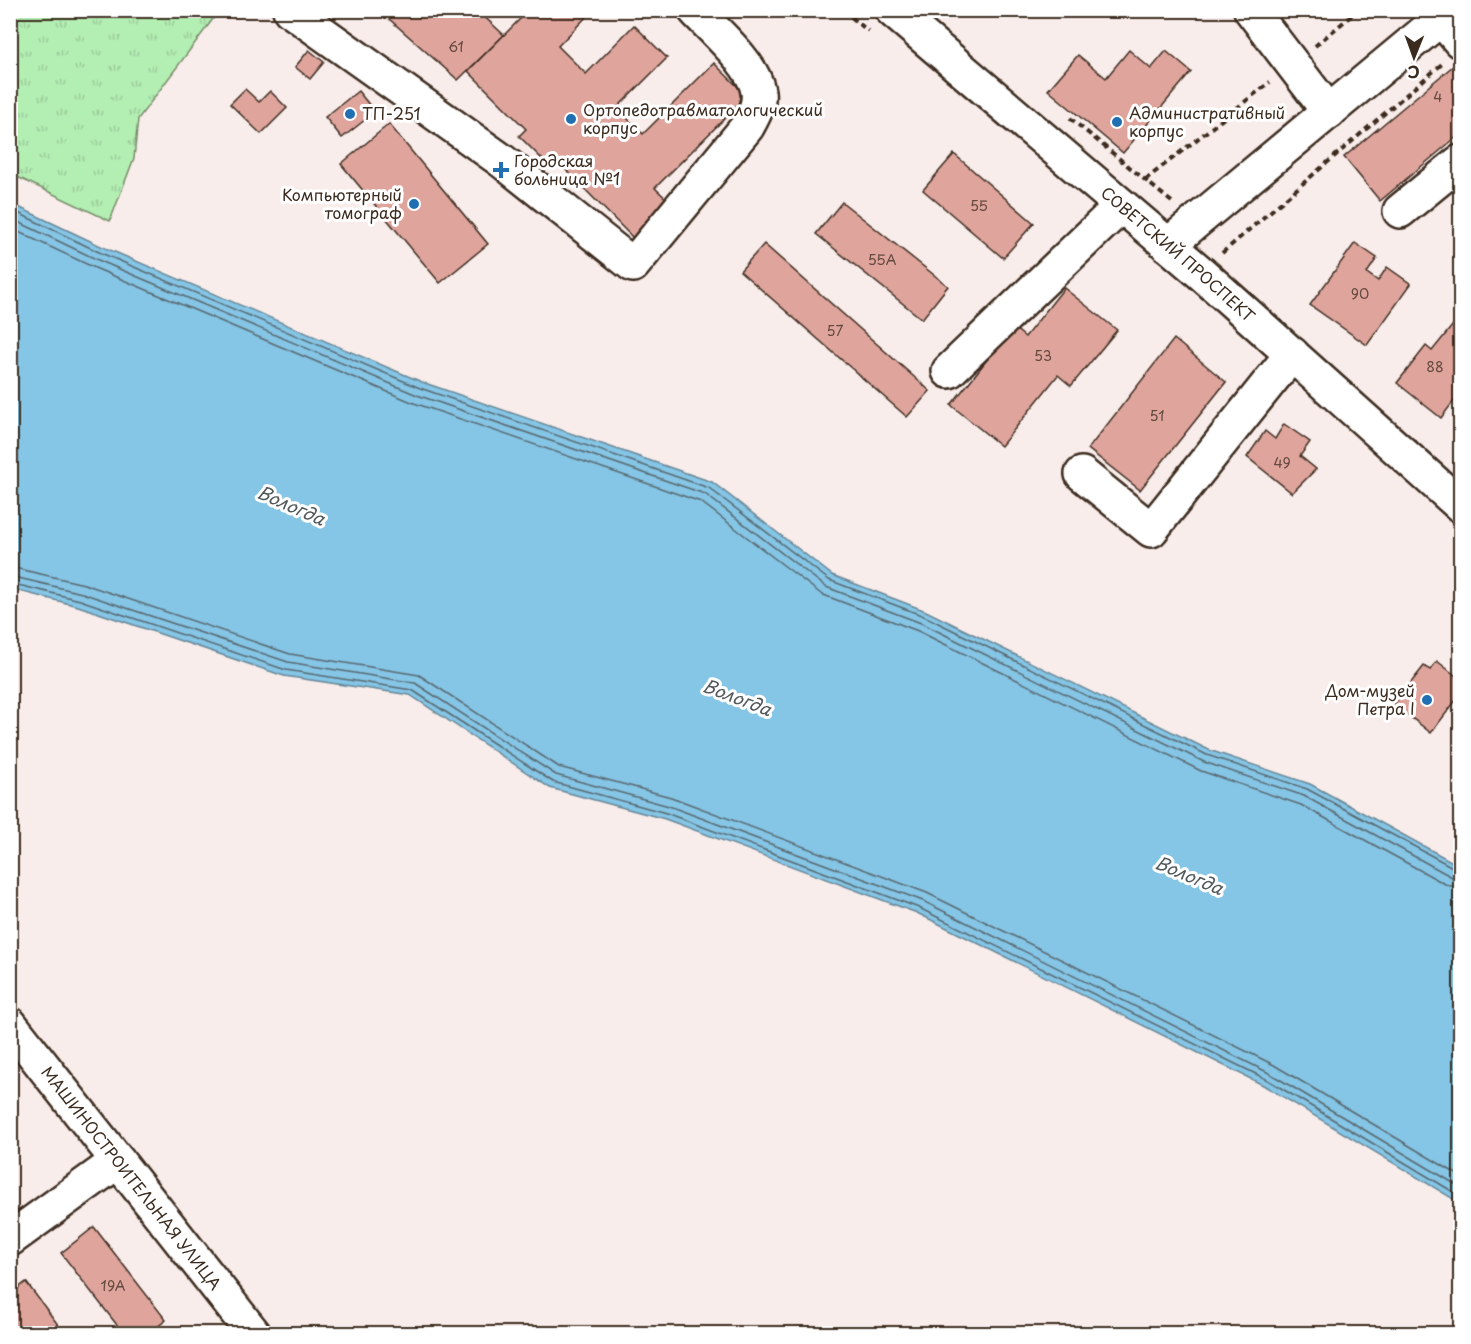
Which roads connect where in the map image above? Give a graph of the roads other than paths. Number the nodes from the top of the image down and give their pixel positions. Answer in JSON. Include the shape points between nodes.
{"nodes":[{"id":1,"x":290,"y":10,"type":"edge"},
{"id":2,"x":695,"y":10,"type":"edge"},
{"id":3,"x":892,"y":10,"type":"edge"},
{"id":4,"x":1251,"y":10,"type":"edge"},
{"id":5,"x":1449,"y":33,"type":"edge"},
{"id":6,"x":1329,"y":112,"type":"junction"},
{"id":7,"x":1461,"y":162,"type":"edge"},
{"id":8,"x":1121,"y":206,"type":"junction"},
{"id":9,"x":1400,"y":212,"type":"dead end"},
{"id":10,"x":1168,"y":245,"type":"junction"},
{"id":11,"x":1292,"y":354,"type":"junction"},
{"id":12,"x":949,"y":371,"type":"dead end"},
{"id":13,"x":1082,"y":474,"type":"dead end"},
{"id":14,"x":1461,"y":505,"type":"edge"},
{"id":15,"x":10,"y":1024,"type":"edge"},
{"id":16,"x":118,"y":1161,"type":"junction"},
{"id":17,"x":12,"y":1234,"type":"edge"},
{"id":18,"x":254,"y":1334,"type":"edge"}],
"edges":[{"from":1,"to":2,"type":"street","via":[[501,160],[633,265],[747,127],[757,109],[758,91],[749,71]]},
{"from":3,"to":8,"type":"street","name":"СОВЕТСКИЙ ПРОСПЕКТ"},
{"from":4,"to":6,"type":"street"},
{"from":5,"to":6,"type":"street"},
{"from":6,"to":10,"type":"street"},
{"from":7,"to":9,"type":"street"},
{"from":8,"to":10,"type":"street","name":"СОВЕТСКИЙ ПРОСПЕКТ"},
{"from":8,"to":12,"type":"street"},
{"from":10,"to":11,"type":"street","name":"СОВЕТСКИЙ ПРОСПЕКТ"},
{"from":11,"to":13,"type":"street","via":[[1151,530]]},
{"from":11,"to":14,"type":"street","name":"СОВЕТСКИЙ ПРОСПЕКТ"},
{"from":15,"to":16,"type":"street","name":"МАШИНОСТРОИТЕЛЬНАЯ УЛИЦА"},
{"from":16,"to":17,"type":"street"},
{"from":16,"to":18,"type":"street","name":"МАШИНОСТРОИТЕЛЬНАЯ УЛИЦА"}]}
